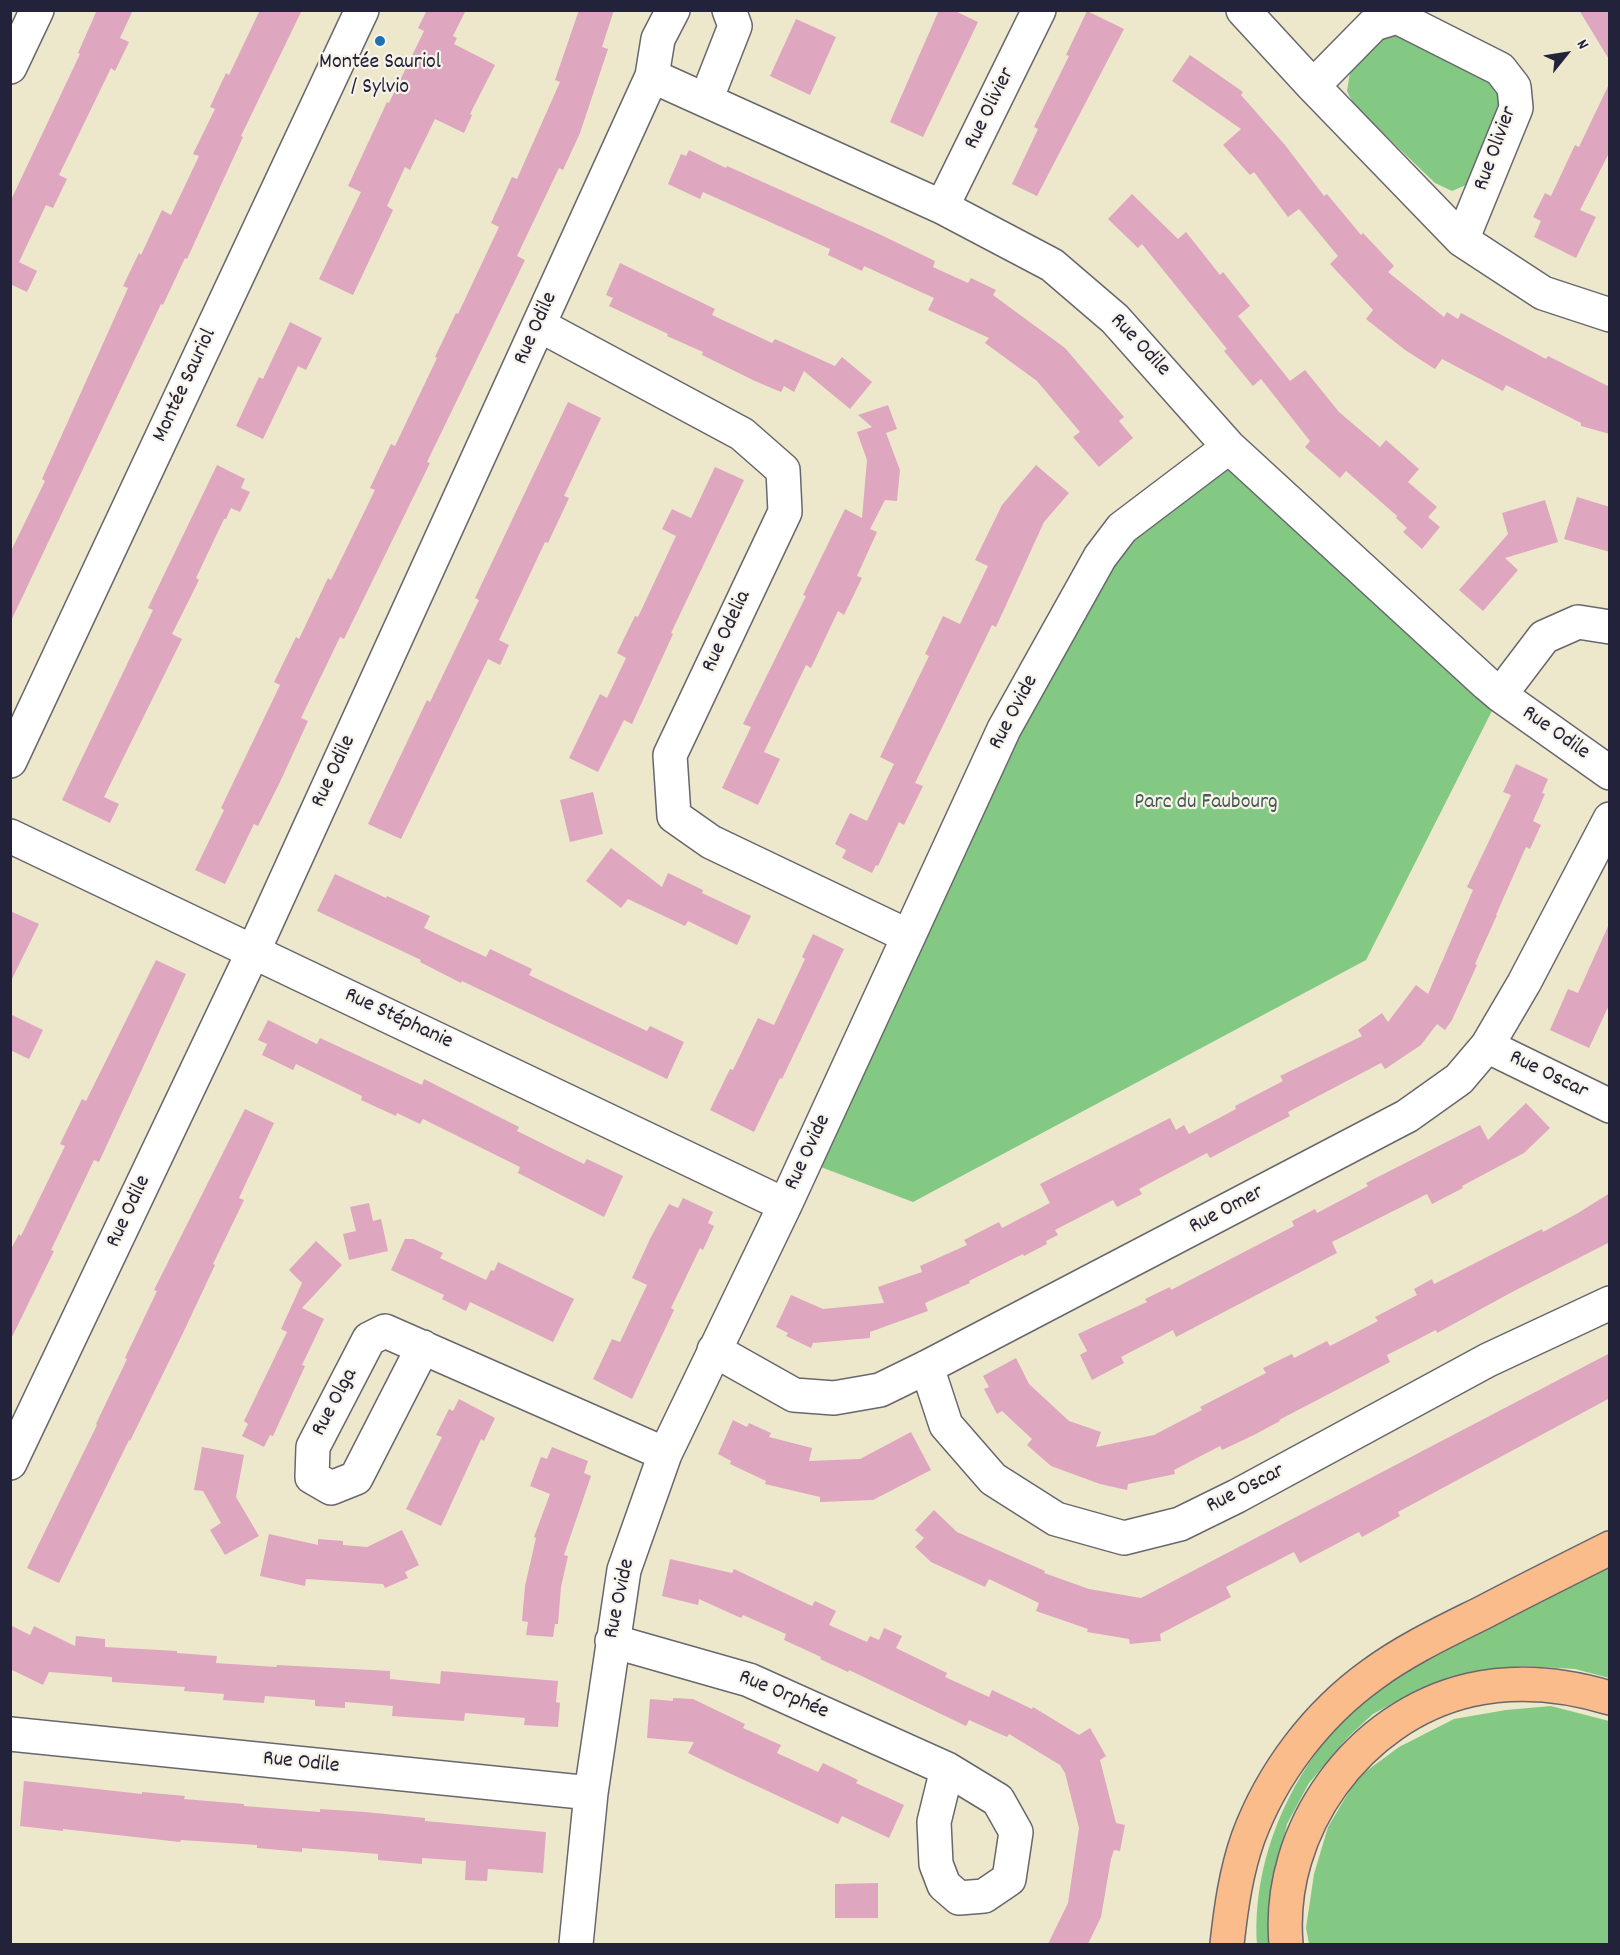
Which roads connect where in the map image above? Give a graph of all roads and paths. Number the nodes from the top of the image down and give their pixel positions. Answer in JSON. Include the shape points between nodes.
{"nodes":[{"id":1,"x":37,"y":10,"type":"edge"},
{"id":2,"x":362,"y":10,"type":"edge"},
{"id":3,"x":673,"y":10,"type":"edge"},
{"id":4,"x":729,"y":10,"type":"edge"},
{"id":5,"x":1039,"y":10,"type":"edge"},
{"id":6,"x":1243,"y":10,"type":"edge"},
{"id":7,"x":10,"y":67,"type":"edge"},
{"id":8,"x":652,"y":76,"type":"junction"},
{"id":9,"x":1313,"y":86,"type":"junction"},
{"id":10,"x":706,"y":100,"type":"junction"},
{"id":11,"x":942,"y":207,"type":"junction"},
{"id":12,"x":1462,"y":240,"type":"junction"},
{"id":13,"x":1610,"y":315,"type":"edge"},
{"id":14,"x":539,"y":326,"type":"junction"},
{"id":15,"x":1229,"y":447,"type":"junction"},
{"id":16,"x":1610,"y":627,"type":"edge"},
{"id":17,"x":1500,"y":695,"type":"junction"},
{"id":18,"x":10,"y":761,"type":"edge"},
{"id":19,"x":1610,"y":773,"type":"edge"},
{"id":20,"x":1610,"y":819,"type":"edge"},
{"id":21,"x":10,"y":836,"type":"edge"},
{"id":22,"x":908,"y":936,"type":"junction"},
{"id":23,"x":253,"y":952,"type":"junction"},
{"id":24,"x":1487,"y":1046,"type":"junction"},
{"id":25,"x":1610,"y":1106,"type":"edge"},
{"id":26,"x":785,"y":1204,"type":"junction"},
{"id":27,"x":1610,"y":1303,"type":"edge"},
{"id":28,"x":423,"y":1347,"type":"dead end"},
{"id":29,"x":714,"y":1350,"type":"junction"},
{"id":30,"x":927,"y":1367,"type":"junction"},
{"id":31,"x":665,"y":1454,"type":"junction"},
{"id":32,"x":10,"y":1463,"type":"edge"},
{"id":33,"x":1610,"y":1548,"type":"edge"},
{"id":34,"x":612,"y":1641,"type":"junction"},
{"id":35,"x":1610,"y":1698,"type":"edge"},
{"id":36,"x":10,"y":1734,"type":"edge"},
{"id":37,"x":947,"y":1768,"type":"dead end"},
{"id":38,"x":591,"y":1793,"type":"junction"},
{"id":39,"x":576,"y":1944,"type":"edge"},
{"id":40,"x":1227,"y":1944,"type":"edge"},
{"id":41,"x":1286,"y":1944,"type":"edge"}],
"edges":[{"from":1,"to":7,"type":"street"},
{"from":2,"to":18,"type":"street","name":"Montée Sauriol"},
{"from":3,"to":8,"type":"street","name":"Rue Odile","via":[[658,39]]},
{"from":4,"to":10,"type":"street","via":[[735,26]]},
{"from":5,"to":11,"type":"street","name":"Rue Olivier"},
{"from":6,"to":9,"type":"street"},
{"from":8,"to":10,"type":"street","name":"Rue Odile"},
{"from":8,"to":14,"type":"street","name":"Rue Odile"},
{"from":9,"to":12,"type":"street"},
{"from":9,"to":12,"type":"street","name":"Rue Olivier","via":[[1374,24],[1397,17],[1500,69],[1514,87],[1516,108]]},
{"from":10,"to":11,"type":"street","name":"Rue Odile"},
{"from":11,"to":15,"type":"street","name":"Rue Odile","via":[[1052,265],[1115,319]]},
{"from":12,"to":13,"type":"street","via":[[1543,293]]},
{"from":14,"to":22,"type":"street","name":"Rue Odelia","via":[[742,434],[783,470],[785,512],[670,755],[674,816],[711,842]]},
{"from":14,"to":23,"type":"street","name":"Rue Odile"},
{"from":15,"to":17,"type":"street","name":"Rue Odile"},
{"from":15,"to":22,"type":"street","name":"Rue Ovide","via":[[1122,528],[1100,557],[1004,729]]},
{"from":16,"to":17,"type":"street","name":"Rue Odile","via":[[1578,622],[1544,637]]},
{"from":17,"to":19,"type":"street","name":"Rue Odile"},
{"from":20,"to":24,"type":"street","name":"Rue Omer"},
{"from":21,"to":23,"type":"street","name":"Rue Stéphanie"},
{"from":22,"to":26,"type":"street","name":"Rue Ovide"},
{"from":23,"to":26,"type":"street","name":"Rue Stéphanie"},
{"from":23,"to":32,"type":"street","name":"Rue Odile"},
{"from":24,"to":25,"type":"street","name":"Rue Oscar"},
{"from":24,"to":30,"type":"street","name":"Rue Omer","via":[[1459,1079],[1407,1116]]},
{"from":26,"to":29,"type":"street","name":"Rue Ovide"},
{"from":27,"to":30,"type":"street","name":"Rue Oscar","via":[[1488,1360],[1180,1524],[1124,1538],[1056,1519],[993,1479],[946,1425]]},
{"from":28,"to":31,"type":"street"},
{"from":29,"to":30,"type":"street","name":"Rue Omer","via":[[794,1395],[834,1398],[880,1390]]},
{"from":29,"to":31,"type":"street","name":"Rue Ovide"},
{"from":31,"to":34,"type":"street","name":"Rue Ovide","via":[[624,1570]]},
{"from":33,"to":40,"type":"main road","via":[[1394,1660],[1356,1687],[1319,1722],[1277,1778],[1256,1818],[1236,1881]]},
{"from":34,"to":37,"type":"street","name":"Rue Orphée","via":[[749,1680]]},
{"from":34,"to":38,"type":"street","name":"Rue Ovide"},
{"from":35,"to":41,"type":"main road","via":[[1552,1685],[1489,1686],[1431,1703],[1380,1734],[1334,1780],[1303,1836],[1287,1899]]},
{"from":36,"to":38,"type":"street","name":"Rue Odile"},
{"from":38,"to":39,"type":"street","name":"Rue Ovide"}]}
